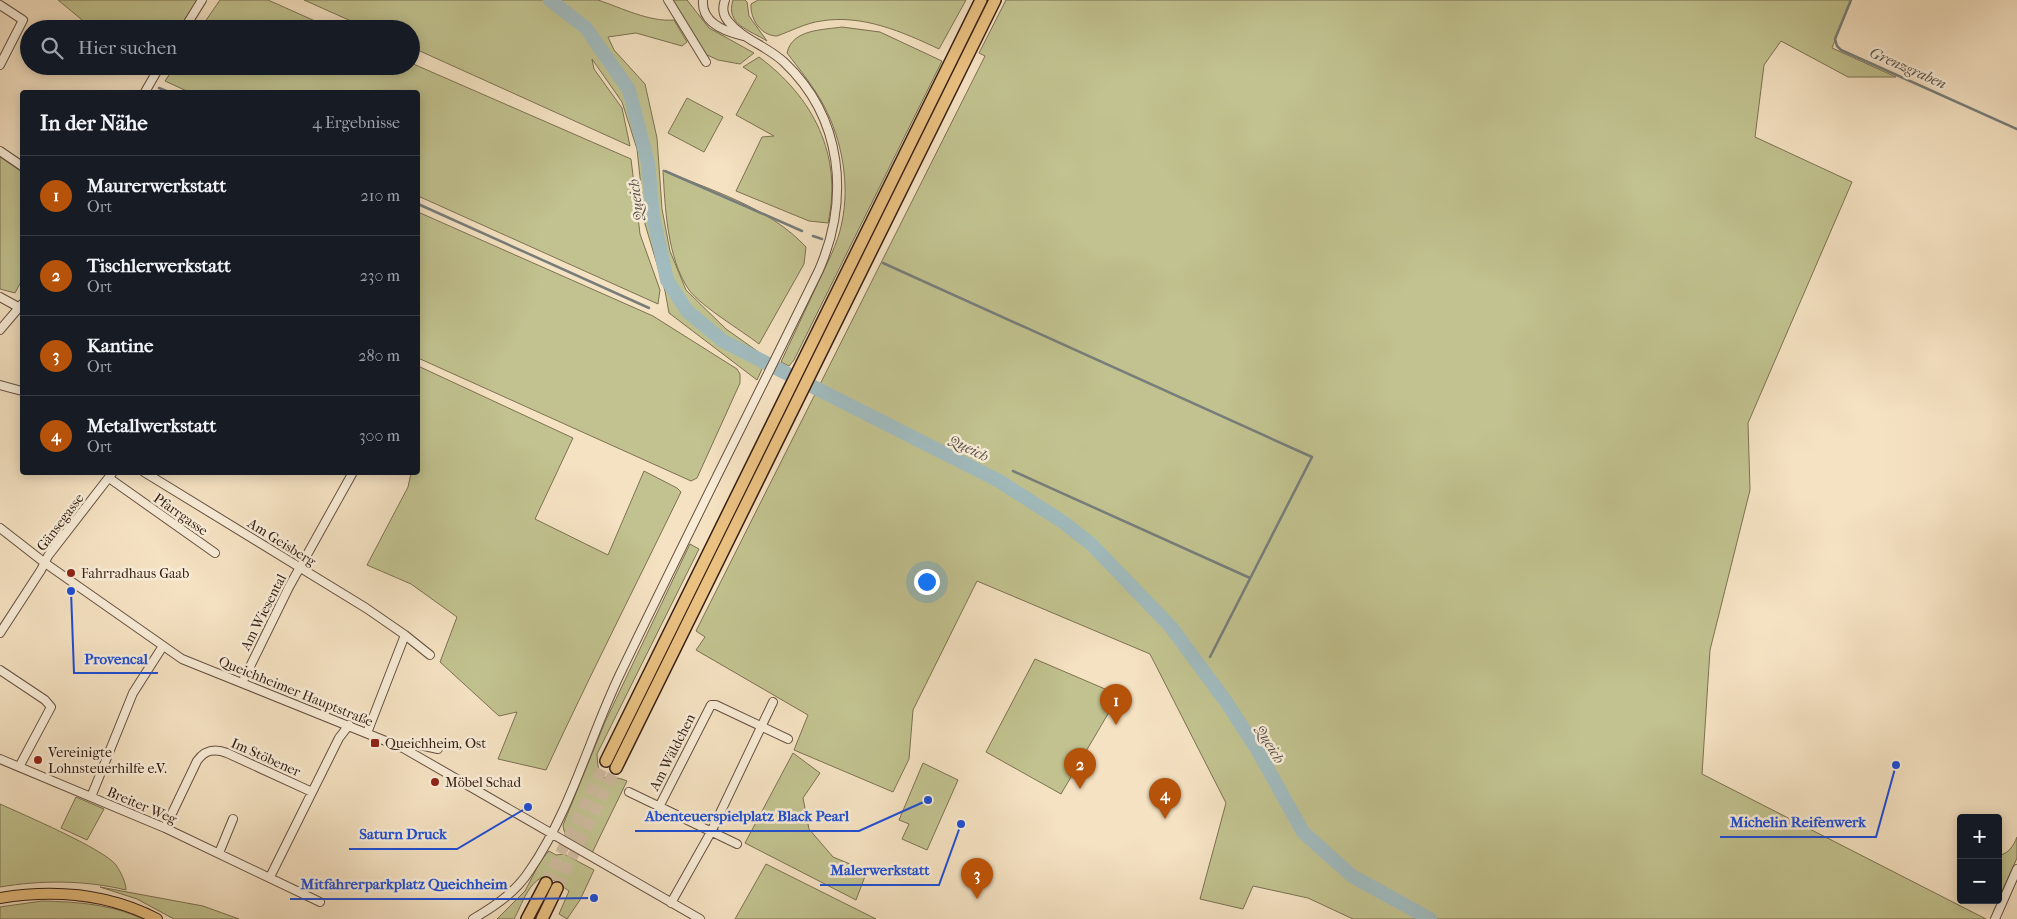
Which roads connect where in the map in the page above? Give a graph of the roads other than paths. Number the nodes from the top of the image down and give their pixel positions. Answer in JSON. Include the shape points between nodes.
{"nodes":[{"id":1,"x":202,"y":0,"type":"edge"},
{"id":2,"x":668,"y":0,"type":"edge"},
{"id":3,"x":694,"y":0,"type":"edge"},
{"id":4,"x":703,"y":0,"type":"edge"},
{"id":5,"x":725,"y":0,"type":"edge"},
{"id":6,"x":981,"y":0,"type":"edge"},
{"id":7,"x":995,"y":0,"type":"edge"},
{"id":8,"x":0,"y":5,"type":"edge"},
{"id":9,"x":704,"y":10,"type":"junction"},
{"id":10,"x":23,"y":20,"type":"edge"},
{"id":11,"x":190,"y":20,"type":"edge"},
{"id":12,"x":20,"y":26,"type":"edge"},
{"id":13,"x":749,"y":37,"type":"junction"},
{"id":14,"x":706,"y":62,"type":"dead end"},
{"id":15,"x":0,"y":65,"type":"edge"},
{"id":16,"x":155,"y":75,"type":"edge"},
{"id":17,"x":146,"y":90,"type":"edge"},
{"id":18,"x":0,"y":151,"type":"edge"},
{"id":19,"x":20,"y":165,"type":"edge"},
{"id":20,"x":0,"y":297,"type":"edge"},
{"id":21,"x":20,"y":306,"type":"edge"},
{"id":22,"x":20,"y":307,"type":"edge"},
{"id":23,"x":0,"y":330,"type":"edge"},
{"id":24,"x":0,"y":385,"type":"edge"},
{"id":25,"x":20,"y":390,"type":"edge"},
{"id":26,"x":111,"y":475,"type":"edge"},
{"id":27,"x":149,"y":475,"type":"edge"},
{"id":28,"x":351,"y":475,"type":"edge"},
{"id":29,"x":0,"y":528,"type":"edge"},
{"id":30,"x":215,"y":553,"type":"dead end"},
{"id":31,"x":45,"y":562,"type":"junction"},
{"id":32,"x":300,"y":568,"type":"junction"},
{"id":33,"x":0,"y":633,"type":"edge"},
{"id":34,"x":405,"y":635,"type":"junction"},
{"id":35,"x":163,"y":646,"type":"junction"},
{"id":36,"x":430,"y":655,"type":"dead end"},
{"id":37,"x":0,"y":670,"type":"edge"},
{"id":38,"x":242,"y":683,"type":"junction"},
{"id":39,"x":773,"y":702,"type":"dead end"},
{"id":40,"x":349,"y":725,"type":"junction"},
{"id":41,"x":761,"y":727,"type":"junction"},
{"id":42,"x":367,"y":733,"type":"junction"},
{"id":43,"x":788,"y":740,"type":"dead end"},
{"id":44,"x":403,"y":748,"type":"junction"},
{"id":45,"x":438,"y":749,"type":"dead end"},
{"id":46,"x":0,"y":759,"type":"edge"},
{"id":47,"x":606,"y":761,"type":"tunnel mouth"},
{"id":48,"x":18,"y":767,"type":"junction"},
{"id":49,"x":616,"y":768,"type":"tunnel mouth"},
{"id":50,"x":312,"y":792,"type":"junction"},
{"id":51,"x":629,"y":792,"type":"dead end"},
{"id":52,"x":91,"y":797,"type":"junction"},
{"id":53,"x":658,"y":807,"type":"junction"},
{"id":54,"x":232,"y":819,"type":"dead end"},
{"id":55,"x":165,"y":828,"type":"junction"},
{"id":56,"x":711,"y":832,"type":"junction"},
{"id":57,"x":551,"y":834,"type":"junction"},
{"id":58,"x":737,"y":844,"type":"dead end"},
{"id":59,"x":219,"y":853,"type":"junction"},
{"id":60,"x":2017,"y":869,"type":"edge"},
{"id":61,"x":270,"y":877,"type":"junction"},
{"id":62,"x":546,"y":883,"type":"tunnel mouth"},
{"id":63,"x":557,"y":888,"type":"tunnel mouth"},
{"id":64,"x":0,"y":898,"type":"edge"},
{"id":65,"x":320,"y":902,"type":"dead end"},
{"id":66,"x":671,"y":903,"type":"junction"},
{"id":67,"x":491,"y":908,"type":"junction"},
{"id":68,"x":156,"y":919,"type":"edge"},
{"id":69,"x":473,"y":919,"type":"edge"},
{"id":70,"x":481,"y":919,"type":"edge"},
{"id":71,"x":527,"y":919,"type":"edge"},
{"id":72,"x":542,"y":919,"type":"edge"},
{"id":73,"x":700,"y":919,"type":"edge"},
{"id":74,"x":1995,"y":919,"type":"edge"}],
"edges":[{"from":1,"to":11,"type":"street"},
{"from":2,"to":14,"type":"street"},
{"from":3,"to":9,"type":"street"},
{"from":4,"to":9,"type":"street"},
{"from":5,"to":13,"type":"street","via":[[725,17]]},
{"from":6,"to":47,"type":"highway"},
{"from":7,"to":49,"type":"highway"},
{"from":8,"to":10,"type":"street"},
{"from":9,"to":13,"type":"street","via":[[710,20],[722,29]]},
{"from":12,"to":15,"type":"street"},
{"from":13,"to":57,"type":"street","via":[[772,52],[796,75],[817,107],[830,137],[836,163],[838,195],[834,225],[822,261],[619,676],[574,787]]},
{"from":16,"to":17,"type":"street"},
{"from":18,"to":19,"type":"street"},
{"from":20,"to":21,"type":"street"},
{"from":22,"to":23,"type":"street"},
{"from":24,"to":25,"type":"street"},
{"from":26,"to":30,"type":"street","name":"Pfarrgasse"},
{"from":26,"to":31,"type":"street","name":"Gänsegasse"},
{"from":27,"to":32,"type":"street","name":"Am Geisberg"},
{"from":28,"to":32,"type":"street","name":"Am Wiesental"},
{"from":29,"to":31,"type":"street","name":"Queichheimer Hauptstraße"},
{"from":31,"to":33,"type":"street","name":"Gänsegasse"},
{"from":31,"to":35,"type":"street","name":"Queichheimer Hauptstraße"},
{"from":32,"to":34,"type":"street","name":"Am Geisberg"},
{"from":32,"to":38,"type":"street","name":"Am Wiesental"},
{"from":34,"to":36,"type":"street","name":"Am Geisberg"},
{"from":34,"to":42,"type":"street"},
{"from":35,"to":38,"type":"street","name":"Queichheimer Hauptstraße","via":[[185,660]]},
{"from":35,"to":52,"type":"street","via":[[130,698]]},
{"from":37,"to":48,"type":"street","via":[[51,707]]},
{"from":38,"to":40,"type":"street","name":"Queichheimer Hauptstraße"},
{"from":39,"to":41,"type":"street"},
{"from":40,"to":42,"type":"street","name":"Queichheimer Hauptstraße"},
{"from":40,"to":50,"type":"street","name":"Im Stöbener"},
{"from":41,"to":43,"type":"street","name":"Am Wäldchen"},
{"from":41,"to":53,"type":"street","name":"Am Wäldchen","via":[[711,705]]},
{"from":41,"to":56,"type":"street"},
{"from":42,"to":44,"type":"street","name":"Queichheimer Hauptstraße"},
{"from":44,"to":45,"type":"street","via":[[415,744]]},
{"from":44,"to":57,"type":"street","name":"Queichheimer Hauptstraße"},
{"from":46,"to":48,"type":"street","name":"Breiter Weg"},
{"from":48,"to":52,"type":"street","name":"Breiter Weg"},
{"from":50,"to":55,"type":"street","name":"Im Stöbener","via":[[227,753],[212,750],[202,754],[197,762]]},
{"from":50,"to":61,"type":"street","name":"Im Stöbener"},
{"from":51,"to":53,"type":"street"},
{"from":52,"to":55,"type":"street","name":"Breiter Weg"},
{"from":53,"to":56,"type":"street"},
{"from":54,"to":59,"type":"street"},
{"from":55,"to":59,"type":"street","name":"Breiter Weg"},
{"from":56,"to":58,"type":"street"},
{"from":56,"to":66,"type":"street"},
{"from":57,"to":66,"type":"street","name":"Queichheimer Hauptstraße"},
{"from":57,"to":67,"type":"street","via":[[526,875]]},
{"from":59,"to":61,"type":"street","name":"Breiter Weg"},
{"from":60,"to":74,"type":"street"},
{"from":61,"to":65,"type":"street","name":"Breiter Weg"},
{"from":62,"to":71,"type":"highway"},
{"from":63,"to":72,"type":"highway"},
{"from":64,"to":68,"type":"main road","via":[[43,893],[97,897],[130,906]]},
{"from":66,"to":73,"type":"street","name":"Queichheimer Hauptstraße"},
{"from":67,"to":69,"type":"street"},
{"from":67,"to":70,"type":"street"}]}
